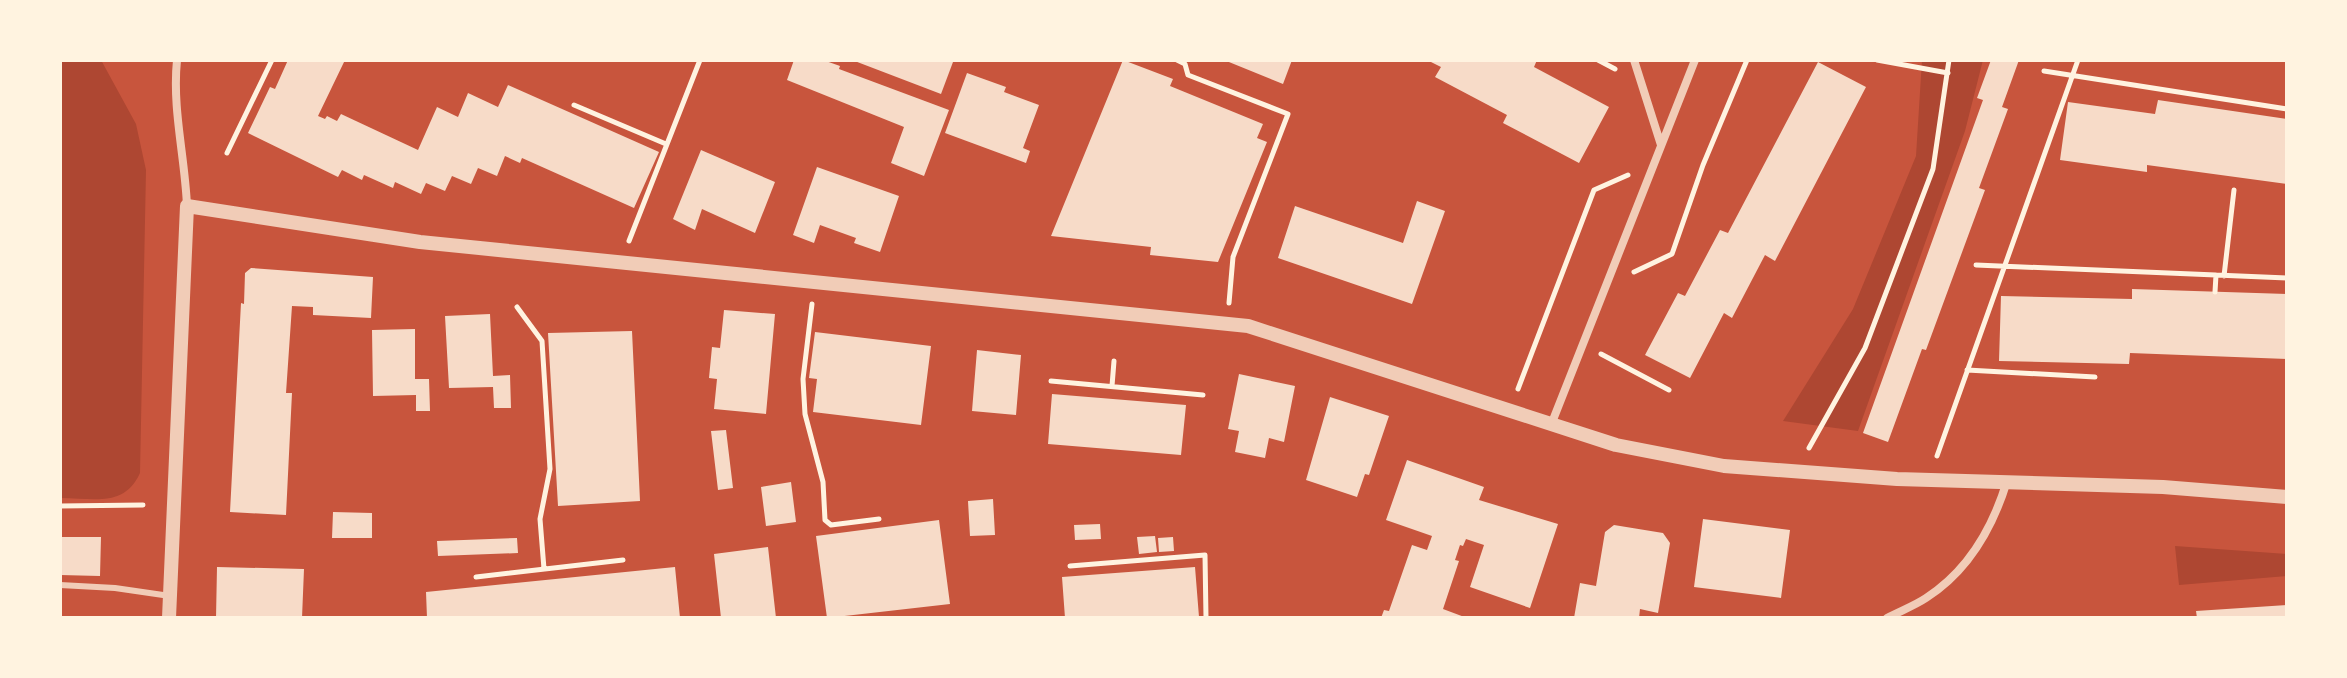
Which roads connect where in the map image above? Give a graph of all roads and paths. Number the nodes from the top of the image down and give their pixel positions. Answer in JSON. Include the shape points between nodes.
{"nodes":[{"id":1,"x":177,"y":60,"type":"edge"},
{"id":2,"x":272,"y":60,"type":"edge"},
{"id":3,"x":700,"y":60,"type":"edge"},
{"id":4,"x":1177,"y":60,"type":"edge"},
{"id":5,"x":1634,"y":60,"type":"edge"},
{"id":6,"x":1695,"y":60,"type":"edge"},
{"id":7,"x":1747,"y":60,"type":"edge"},
{"id":8,"x":1877,"y":60,"type":"edge"},
{"id":9,"x":1949,"y":60,"type":"edge"},
{"id":10,"x":2078,"y":60,"type":"edge"},
{"id":11,"x":1185,"y":62,"type":"edge"},
{"id":12,"x":2044,"y":71,"type":"dead end"},
{"id":13,"x":1948,"y":73,"type":"junction"},
{"id":14,"x":2073,"y":76,"type":"junction"},
{"id":15,"x":574,"y":105,"type":"dead end"},
{"id":16,"x":2287,"y":109,"type":"edge"},
{"id":17,"x":666,"y":144,"type":"junction"},
{"id":18,"x":1661,"y":145,"type":"junction"},
{"id":19,"x":227,"y":153,"type":"dead end"},
{"id":20,"x":1654,"y":163,"type":"junction"},
{"id":21,"x":2234,"y":190,"type":"dead end"},
{"id":22,"x":187,"y":206,"type":"junction"},
{"id":23,"x":629,"y":242,"type":"dead end"},
{"id":24,"x":1976,"y":265,"type":"dead end"},
{"id":25,"x":2004,"y":266,"type":"junction"},
{"id":26,"x":2220,"y":276,"type":"junction"},
{"id":27,"x":2287,"y":278,"type":"edge"},
{"id":28,"x":814,"y":283,"type":"junction"},
{"id":29,"x":1605,"y":287,"type":"junction"},
{"id":30,"x":2215,"y":292,"type":"dead end"},
{"id":31,"x":517,"y":307,"type":"dead end"},
{"id":32,"x":1228,"y":322,"type":"junction"},
{"id":33,"x":1582,"y":344,"type":"junction"},
{"id":34,"x":1114,"y":361,"type":"dead end"},
{"id":35,"x":1967,"y":370,"type":"junction"},
{"id":36,"x":2095,"y":377,"type":"dead end"},
{"id":37,"x":1051,"y":381,"type":"dead end"},
{"id":38,"x":1112,"y":386,"type":"junction"},
{"id":39,"x":1669,"y":390,"type":"dead end"},
{"id":40,"x":1203,"y":395,"type":"dead end"},
{"id":41,"x":1509,"y":412,"type":"junction"},
{"id":42,"x":1551,"y":426,"type":"junction"},
{"id":43,"x":1802,"y":472,"type":"junction"},
{"id":44,"x":1928,"y":479,"type":"junction"},
{"id":45,"x":2007,"y":481,"type":"junction"},
{"id":46,"x":2287,"y":497,"type":"edge"},
{"id":47,"x":143,"y":505,"type":"dead end"},
{"id":48,"x":60,"y":506,"type":"edge"},
{"id":49,"x":879,"y":519,"type":"dead end"},
{"id":50,"x":623,"y":560,"type":"dead end"},
{"id":51,"x":1070,"y":566,"type":"dead end"},
{"id":52,"x":544,"y":569,"type":"junction"},
{"id":53,"x":476,"y":577,"type":"dead end"},
{"id":54,"x":60,"y":585,"type":"edge"},
{"id":55,"x":170,"y":596,"type":"junction"},
{"id":56,"x":169,"y":618,"type":"edge"},
{"id":57,"x":1206,"y":618,"type":"edge"},
{"id":58,"x":1887,"y":618,"type":"edge"}],
"edges":[{"from":1,"to":22,"type":"street"},
{"from":2,"to":19,"type":"path"},
{"from":3,"to":17,"type":"path"},
{"from":4,"to":11,"type":"path"},
{"from":5,"to":18,"type":"street"},
{"from":6,"to":18,"type":"street"},
{"from":7,"to":29,"type":"path","via":[[1672,254]]},
{"from":8,"to":13,"type":"path"},
{"from":9,"to":13,"type":"path"},
{"from":10,"to":14,"type":"path"},
{"from":11,"to":32,"type":"path","via":[[1188,75],[1288,114],[1233,257]]},
{"from":12,"to":14,"type":"path"},
{"from":13,"to":43,"type":"path","via":[[1933,169],[1865,348],[1811,440]]},
{"from":14,"to":16,"type":"path"},
{"from":14,"to":25,"type":"path"},
{"from":15,"to":17,"type":"path"},
{"from":17,"to":23,"type":"path"},
{"from":18,"to":20,"type":"street"},
{"from":20,"to":29,"type":"street"},
{"from":20,"to":41,"type":"path","via":[[1594,190]]},
{"from":21,"to":26,"type":"path"},
{"from":22,"to":28,"type":"street","via":[[420,242]]},
{"from":22,"to":55,"type":"street"},
{"from":24,"to":25,"type":"path"},
{"from":25,"to":26,"type":"path"},
{"from":25,"to":35,"type":"path"},
{"from":26,"to":27,"type":"path"},
{"from":26,"to":30,"type":"path"},
{"from":28,"to":32,"type":"street"},
{"from":28,"to":49,"type":"path","via":[[803,379],[825,520],[831,525]]},
{"from":29,"to":33,"type":"street"},
{"from":31,"to":52,"type":"path","via":[[542,341],[550,469],[540,519]]},
{"from":32,"to":41,"type":"street","via":[[1270,331]]},
{"from":33,"to":39,"type":"path"},
{"from":33,"to":42,"type":"street"},
{"from":34,"to":38,"type":"path"},
{"from":35,"to":36,"type":"path"},
{"from":35,"to":44,"type":"path"},
{"from":37,"to":38,"type":"path"},
{"from":38,"to":40,"type":"path"},
{"from":41,"to":42,"type":"street"},
{"from":42,"to":43,"type":"street","via":[[1669,457]]},
{"from":43,"to":44,"type":"street"},
{"from":44,"to":45,"type":"street"},
{"from":45,"to":46,"type":"street"},
{"from":45,"to":58,"type":"street","via":[[1989,528],[1961,567],[1926,598]]},
{"from":47,"to":48,"type":"path"},
{"from":50,"to":52,"type":"path"},
{"from":51,"to":57,"type":"path","via":[[1205,555]]},
{"from":52,"to":53,"type":"path"},
{"from":54,"to":55,"type":"lane"},
{"from":55,"to":56,"type":"street"}]}
